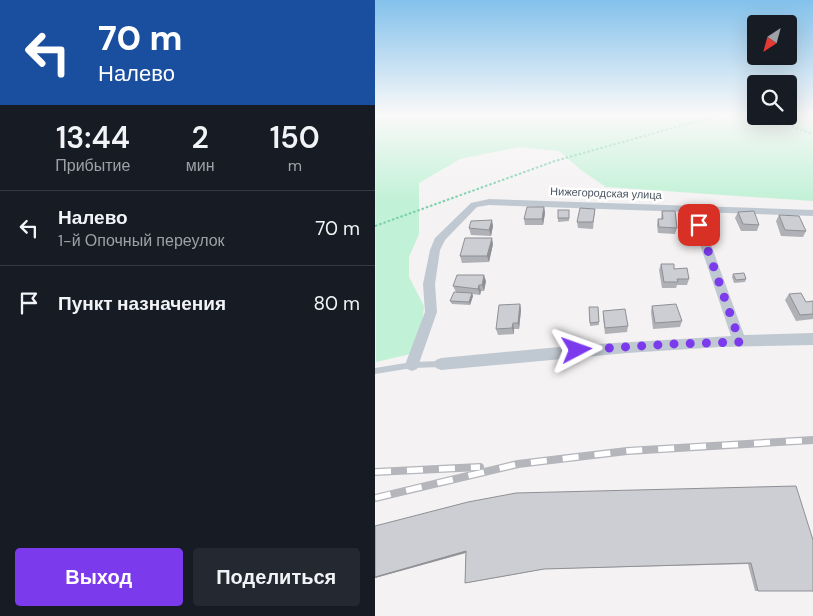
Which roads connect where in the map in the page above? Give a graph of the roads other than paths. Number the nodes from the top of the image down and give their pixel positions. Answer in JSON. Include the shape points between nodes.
{"nodes":[{"id":1,"x":693,"y":209,"type":"junction"},
{"id":2,"x":813,"y":213,"type":"edge"},
{"id":3,"x":813,"y":340,"type":"edge"},
{"id":4,"x":740,"y":342,"type":"junction"},
{"id":5,"x":441,"y":364,"type":"joint"},
{"id":6,"x":413,"y":365,"type":"junction"},
{"id":7,"x":375,"y":371,"type":"edge"}],
"edges":[{"from":1,"to":2,"type":"street","name":"Нижегородская улица"},
{"from":1,"to":4,"type":"street"},
{"from":1,"to":6,"type":"street","name":"Нижегородская улица","via":[[489,202],[475,205],[440,238],[435,250],[429,284],[431,312]]},
{"from":3,"to":4,"type":"street"},
{"from":4,"to":5,"type":"street","via":[[577,350]]},
{"from":5,"to":6,"type":"lane"},
{"from":6,"to":7,"type":"lane"}]}
